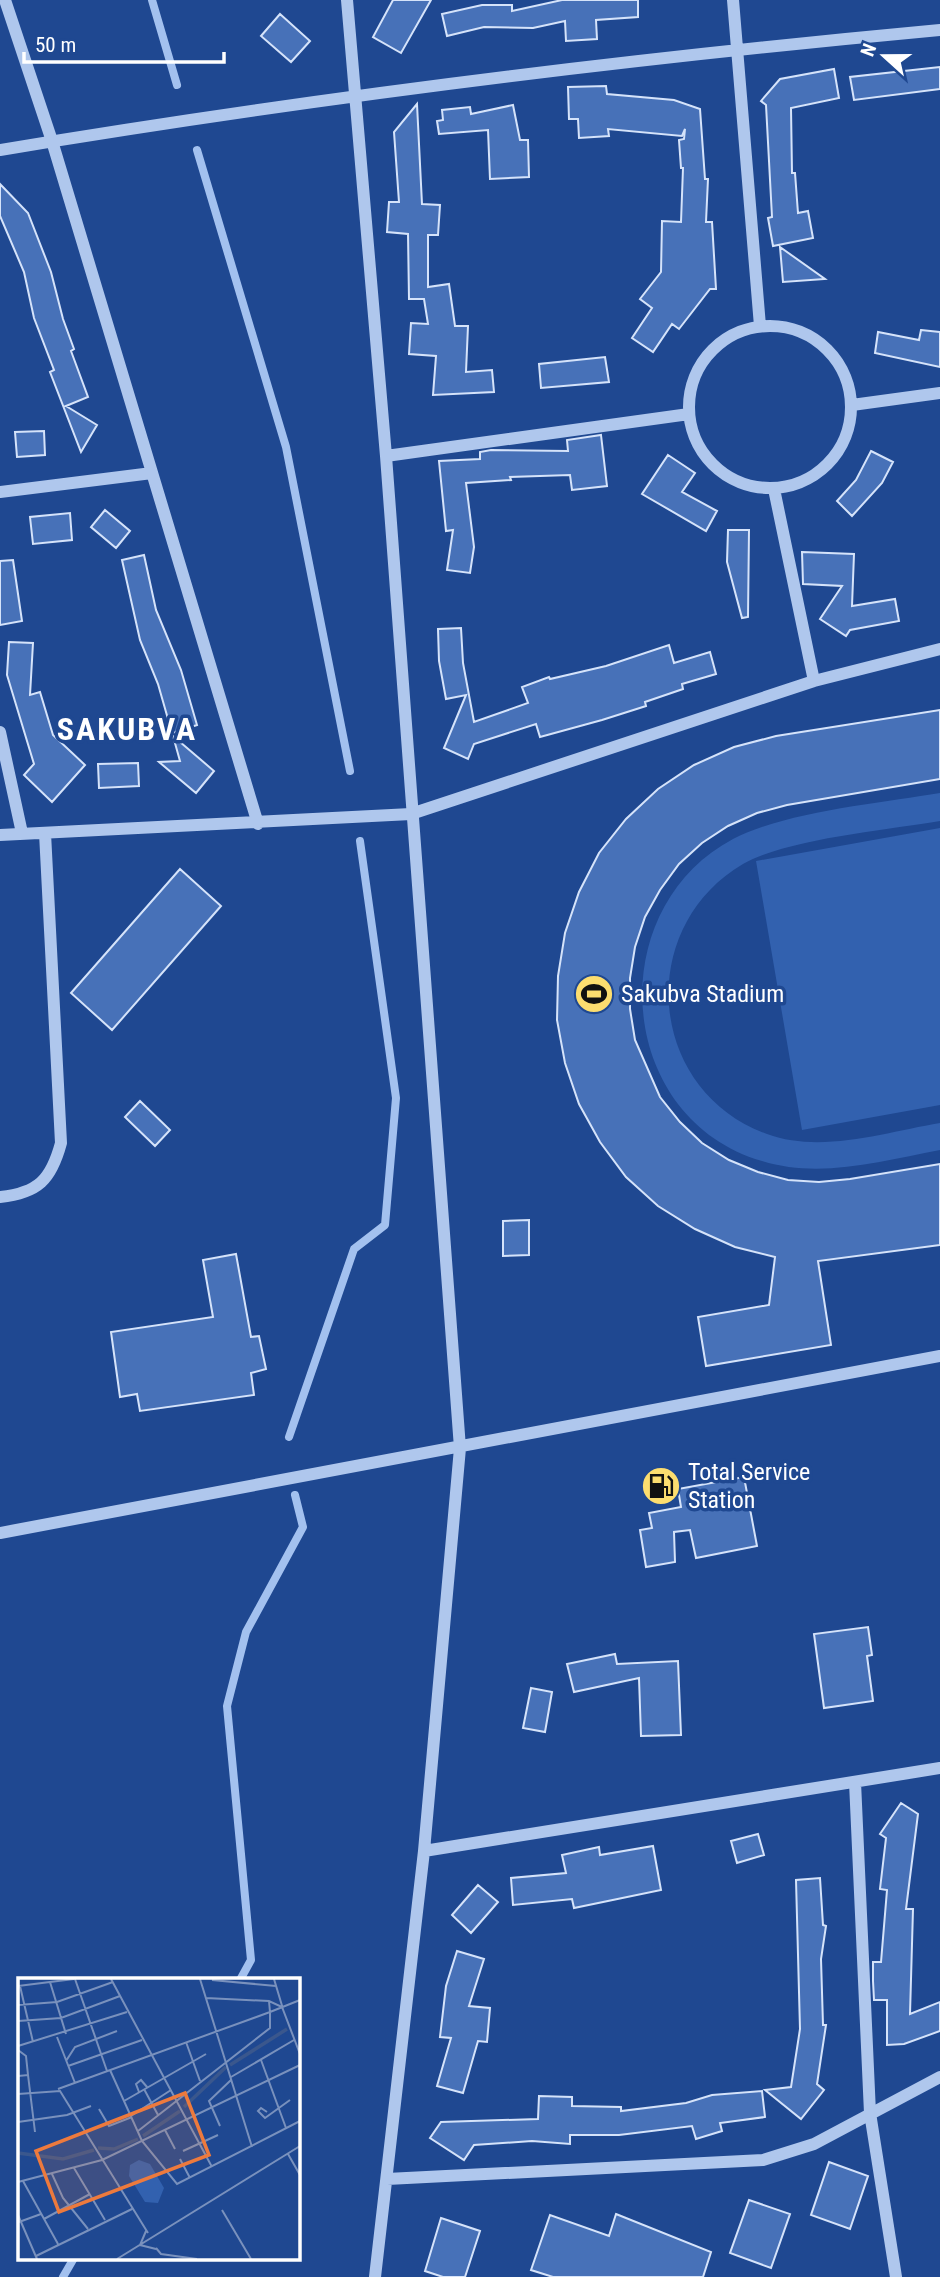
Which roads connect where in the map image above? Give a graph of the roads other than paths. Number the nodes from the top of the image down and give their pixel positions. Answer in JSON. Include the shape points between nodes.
{"nodes":[{"id":1,"x":5,"y":0,"type":"edge"},
{"id":2,"x":346,"y":0,"type":"edge"},
{"id":3,"x":733,"y":0,"type":"edge"},
{"id":4,"x":940,"y":30,"type":"edge"},
{"id":5,"x":737,"y":49,"type":"junction"},
{"id":6,"x":355,"y":96,"type":"junction"},
{"id":7,"x":52,"y":141,"type":"junction"},
{"id":8,"x":0,"y":150,"type":"edge"},
{"id":9,"x":760,"y":326,"type":"junction"},
{"id":10,"x":940,"y":393,"type":"edge"},
{"id":11,"x":852,"y":405,"type":"junction"},
{"id":12,"x":689,"y":414,"type":"junction"},
{"id":13,"x":386,"y":456,"type":"junction"},
{"id":14,"x":152,"y":473,"type":"junction"},
{"id":15,"x":774,"y":489,"type":"junction"},
{"id":16,"x":0,"y":492,"type":"edge"},
{"id":17,"x":940,"y":649,"type":"edge"},
{"id":18,"x":814,"y":681,"type":"junction"},
{"id":19,"x":0,"y":732,"type":"edge"},
{"id":20,"x":411,"y":814,"type":"junction"},
{"id":21,"x":258,"y":824,"type":"junction"},
{"id":22,"x":22,"y":833,"type":"junction"},
{"id":23,"x":45,"y":833,"type":"junction"},
{"id":24,"x":0,"y":835,"type":"edge"},
{"id":25,"x":0,"y":1197,"type":"edge"},
{"id":26,"x":940,"y":1356,"type":"edge"},
{"id":27,"x":460,"y":1448,"type":"junction"},
{"id":28,"x":0,"y":1533,"type":"edge"},
{"id":29,"x":940,"y":1768,"type":"edge"},
{"id":30,"x":855,"y":1782,"type":"junction"},
{"id":31,"x":424,"y":1851,"type":"junction"},
{"id":32,"x":940,"y":2077,"type":"edge"},
{"id":33,"x":870,"y":2113,"type":"junction"},
{"id":34,"x":387,"y":2179,"type":"junction"},
{"id":35,"x":375,"y":2277,"type":"edge"},
{"id":36,"x":896,"y":2277,"type":"edge"}],
"edges":[{"from":1,"to":7,"type":"street"},
{"from":2,"to":6,"type":"street"},
{"from":3,"to":5,"type":"street"},
{"from":4,"to":5,"type":"street"},
{"from":5,"to":6,"type":"street"},
{"from":5,"to":9,"type":"street"},
{"from":6,"to":7,"type":"street"},
{"from":6,"to":13,"type":"street"},
{"from":7,"to":8,"type":"street"},
{"from":7,"to":14,"type":"street"},
{"from":9,"to":11,"type":"street","via":[[788,327],[813,337],[833,355],[847,379]]},
{"from":9,"to":12,"type":"street","via":[[737,332],[716,346],[700,366],[691,389]]},
{"from":10,"to":11,"type":"street"},
{"from":11,"to":15,"type":"street","via":[[848,430],[837,453],[799,484]]},
{"from":12,"to":13,"type":"street"},
{"from":12,"to":15,"type":"street","via":[[694,438],[707,460],[750,487]]},
{"from":13,"to":20,"type":"street"},
{"from":14,"to":16,"type":"street"},
{"from":14,"to":21,"type":"street"},
{"from":15,"to":18,"type":"street"},
{"from":17,"to":18,"type":"street"},
{"from":18,"to":20,"type":"street"},
{"from":19,"to":22,"type":"street"},
{"from":20,"to":21,"type":"street"},
{"from":20,"to":27,"type":"street"},
{"from":21,"to":23,"type":"street"},
{"from":22,"to":23,"type":"street"},
{"from":22,"to":24,"type":"street"},
{"from":23,"to":25,"type":"street","via":[[61,1143],[55,1162],[38,1186],[24,1195]]},
{"from":26,"to":27,"type":"street"},
{"from":27,"to":28,"type":"street"},
{"from":27,"to":31,"type":"street"},
{"from":29,"to":30,"type":"street"},
{"from":30,"to":31,"type":"street"},
{"from":30,"to":33,"type":"street"},
{"from":31,"to":34,"type":"street"},
{"from":32,"to":33,"type":"street"},
{"from":33,"to":34,"type":"street","via":[[814,2144],[763,2160]]},
{"from":33,"to":36,"type":"street"},
{"from":34,"to":35,"type":"street"}]}
